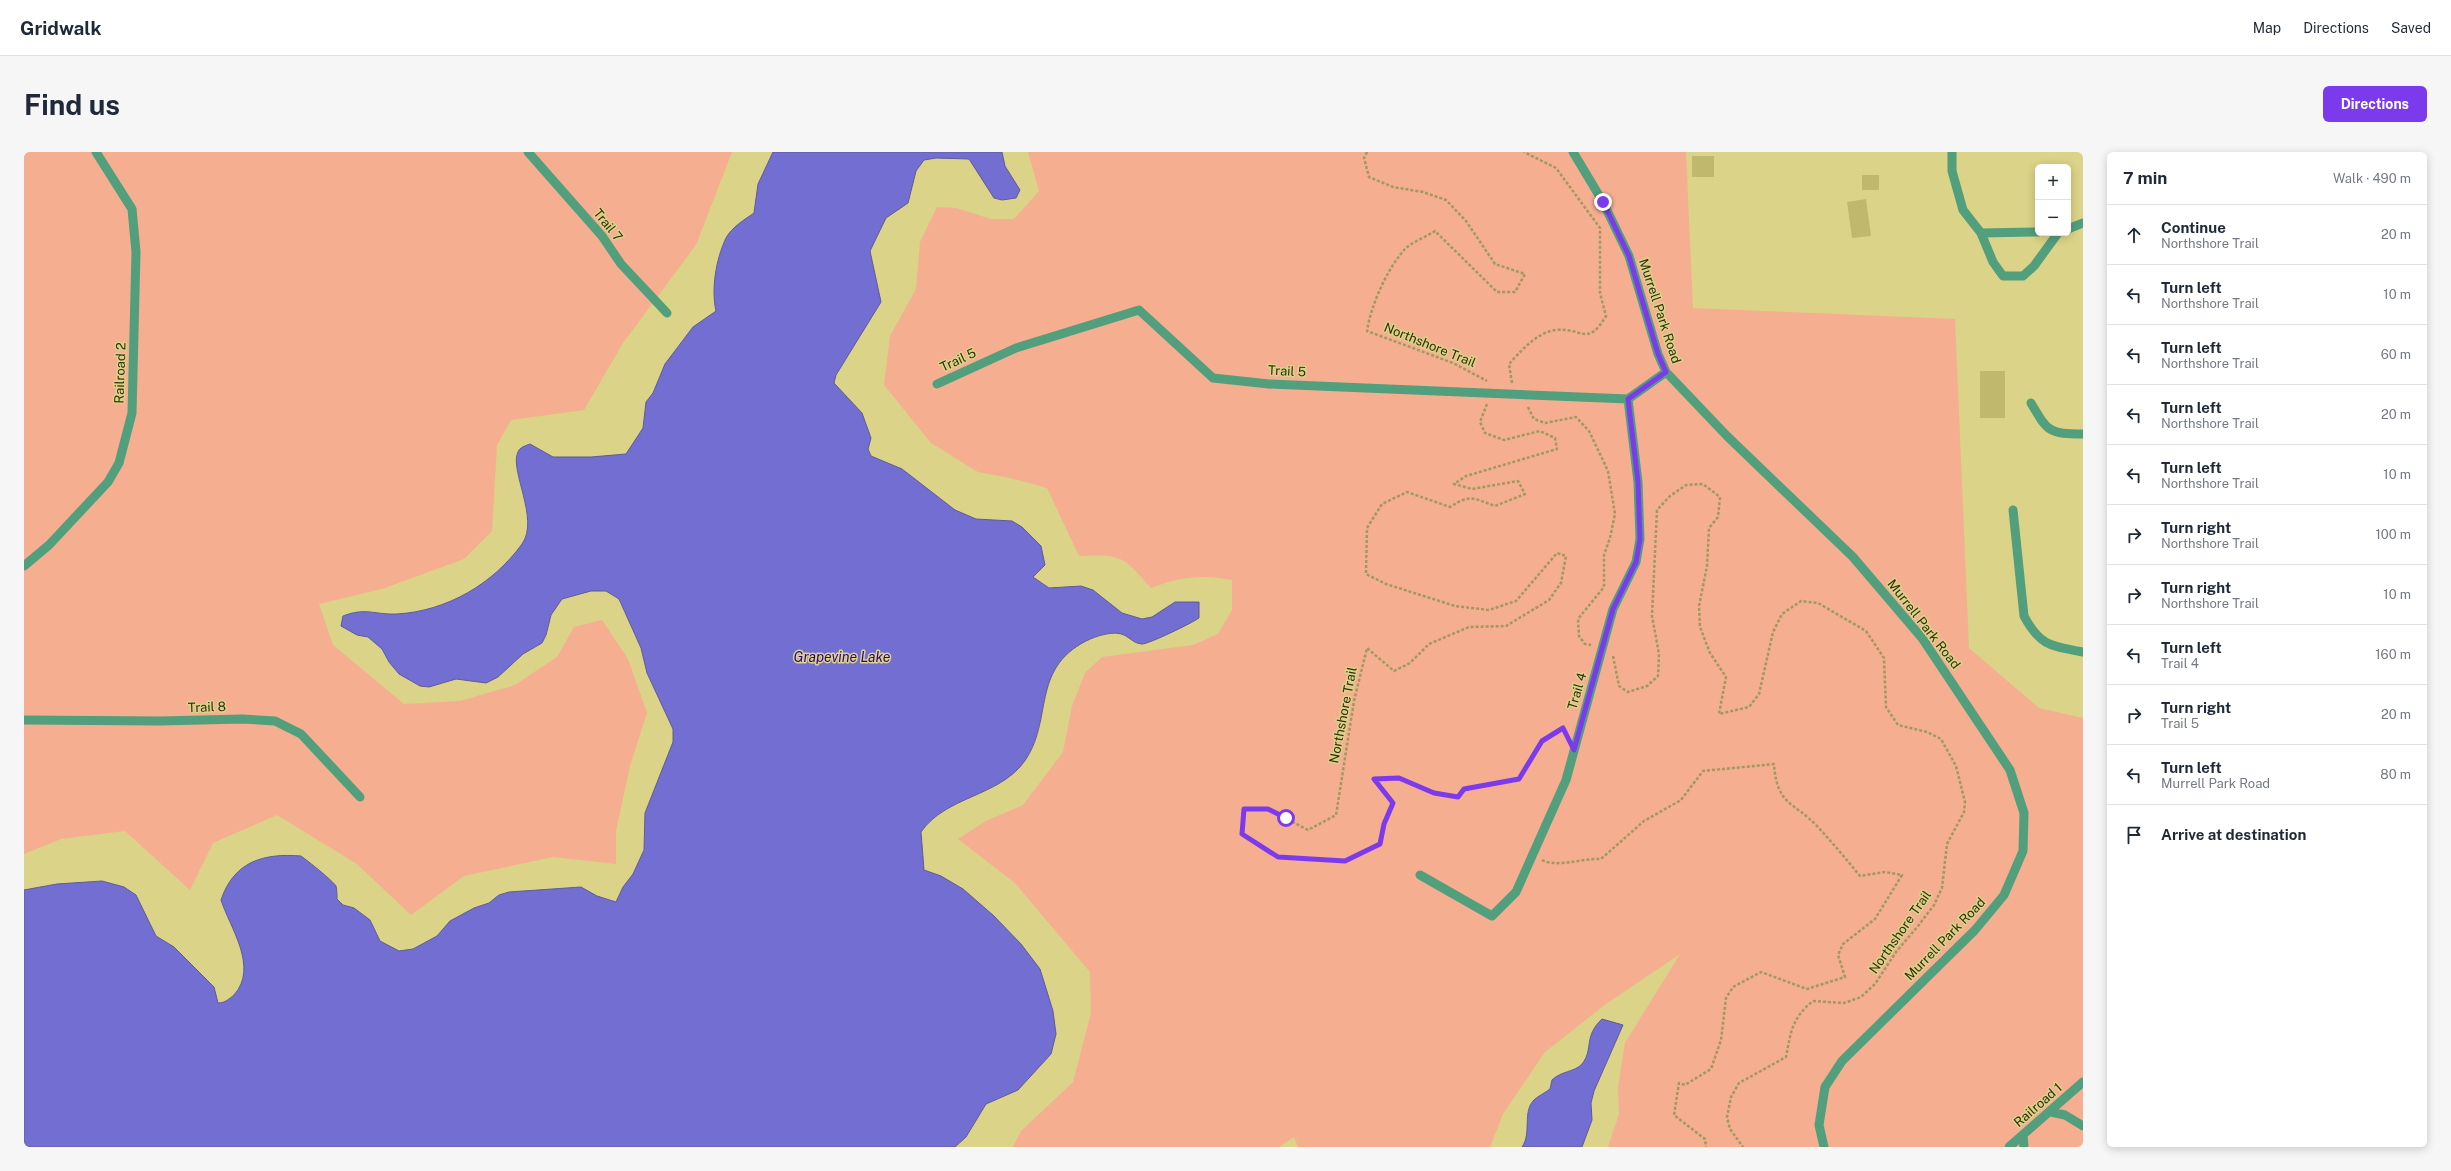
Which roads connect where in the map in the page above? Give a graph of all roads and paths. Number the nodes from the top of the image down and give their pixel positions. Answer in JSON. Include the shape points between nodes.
{"nodes":[{"id":1,"x":96,"y":152,"type":"edge"},
{"id":2,"x":528,"y":152,"type":"edge"},
{"id":3,"x":1367,"y":152,"type":"edge"},
{"id":4,"x":1524,"y":152,"type":"edge"},
{"id":5,"x":1573,"y":152,"type":"edge"},
{"id":6,"x":1952,"y":152,"type":"edge"},
{"id":7,"x":2083,"y":223,"type":"edge"},
{"id":8,"x":2071,"y":228,"type":"edge"},
{"id":9,"x":2035,"y":232,"type":"edge"},
{"id":10,"x":1981,"y":233,"type":"junction"},
{"id":11,"x":2055,"y":236,"type":"edge"},
{"id":12,"x":667,"y":313,"type":"dead end"},
{"id":13,"x":1666,"y":372,"type":"junction"},
{"id":14,"x":937,"y":384,"type":"dead end"},
{"id":15,"x":1488,"y":394,"type":"junction"},
{"id":16,"x":1520,"y":395,"type":"junction"},
{"id":17,"x":1628,"y":399,"type":"junction"},
{"id":18,"x":2031,"y":403,"type":"dead end"},
{"id":19,"x":2083,"y":434,"type":"edge"},
{"id":20,"x":2013,"y":510,"type":"dead end"},
{"id":21,"x":24,"y":566,"type":"edge"},
{"id":22,"x":1603,"y":647,"type":"junction"},
{"id":23,"x":2083,"y":652,"type":"edge"},
{"id":24,"x":24,"y":720,"type":"edge"},
{"id":25,"x":1574,"y":750,"type":"junction"},
{"id":26,"x":360,"y":797,"type":"dead end"},
{"id":27,"x":1537,"y":855,"type":"dead end"},
{"id":28,"x":1420,"y":875,"type":"dead end"},
{"id":29,"x":2083,"y":1082,"type":"edge"},
{"id":30,"x":2051,"y":1112,"type":"junction"},
{"id":31,"x":2083,"y":1126,"type":"edge"},
{"id":32,"x":2023,"y":1135,"type":"junction"},
{"id":33,"x":1706,"y":1147,"type":"edge"},
{"id":34,"x":1743,"y":1147,"type":"edge"},
{"id":35,"x":1824,"y":1147,"type":"edge"},
{"id":36,"x":2009,"y":1147,"type":"edge"},
{"id":37,"x":2024,"y":1147,"type":"edge"}],
"edges":[{"from":1,"to":21,"type":"lane","name":"Railroad 2","via":[[132,208],[136,252],[132,413],[118,463],[108,482],[48,545]]},
{"from":2,"to":12,"type":"lane","name":"Trail 7","via":[[602,236],[621,264]]},
{"from":3,"to":15,"type":"path","name":"Northshore Trail","via":[[1364,158],[1369,177],[1392,186],[1446,200],[1466,221],[1496,264],[1525,274],[1515,292],[1497,292],[1435,231],[1406,249],[1385,281],[1370,312],[1367,331],[1453,362],[1490,382]]},
{"from":4,"to":16,"type":"path","via":[[1556,168],[1600,228],[1600,293],[1606,316],[1598,330],[1587,335],[1555,330],[1528,343],[1509,364],[1510,380]]},
{"from":5,"to":13,"type":"lane","name":"Murrell Park Road","via":[[1603,202],[1629,256],[1658,354]]},
{"from":6,"to":10,"type":"lane","via":[[1952,171],[1963,210]]},
{"from":7,"to":8,"type":"lane"},
{"from":9,"to":10,"type":"lane"},
{"from":10,"to":11,"type":"lane","via":[[1993,262],[2003,276],[2022,276],[2034,266]]},
{"from":13,"to":17,"type":"lane"},
{"from":13,"to":35,"type":"lane","name":"Murrell Park Road","via":[[1727,436],[1853,557],[1922,638],[2010,770],[2024,813],[2022,851],[2004,895],[1975,930],[1842,1061],[1825,1087],[1819,1125]]},
{"from":14,"to":15,"type":"lane","name":"Trail 5","via":[[1016,348],[1139,310],[1214,378],[1269,384]]},
{"from":15,"to":16,"type":"lane","name":"Trail 5"},
{"from":15,"to":25,"type":"path","name":"Northshore Trail","via":[[1480,422],[1485,433],[1504,440],[1540,431],[1555,438],[1557,449],[1466,476],[1454,484],[1472,488],[1518,481],[1525,494],[1495,506],[1463,498],[1450,507],[1407,492],[1382,504],[1367,528],[1366,574],[1386,584],[1455,606],[1489,610],[1516,601],[1557,553],[1566,556],[1561,583],[1549,600],[1512,623],[1506,626],[1469,627],[1451,634],[1429,644],[1410,664],[1394,671],[1367,648],[1354,701],[1336,815],[1308,830],[1268,809],[1244,809],[1242,834],[1278,857],[1345,861],[1380,844],[1384,824],[1393,803],[1374,779],[1399,778],[1434,793],[1458,797],[1464,789],[1519,779],[1542,741],[1563,728]]},
{"from":16,"to":17,"type":"lane","name":"Trail 5"},
{"from":16,"to":22,"type":"path","via":[[1534,419],[1545,423],[1576,417],[1589,431],[1608,472],[1615,514],[1604,555],[1604,587],[1578,619],[1579,636],[1585,644]]},
{"from":17,"to":22,"type":"lane","name":"Trail 4","via":[[1638,482],[1640,539],[1636,562],[1613,609]]},
{"from":18,"to":19,"type":"lane","via":[[2045,427],[2060,434]]},
{"from":20,"to":23,"type":"lane","via":[[2024,616],[2032,632],[2043,642]]},
{"from":22,"to":25,"type":"lane","name":"Trail 4"},
{"from":22,"to":34,"type":"path","name":"Northshore Trail","via":[[1610,648],[1619,686],[1628,692],[1647,686],[1658,676],[1659,654],[1652,616],[1657,510],[1670,496],[1686,485],[1703,484],[1720,497],[1718,517],[1709,528],[1707,566],[1699,606],[1700,627],[1710,653],[1726,677],[1719,714],[1749,708],[1759,694],[1773,632],[1782,614],[1801,601],[1818,603],[1866,631],[1884,658],[1886,708],[1898,725],[1927,732],[1941,739],[1956,766],[1965,802],[1964,812],[1947,844],[1942,888],[1934,905],[1896,952],[1875,984],[1861,997],[1844,1003],[1813,1001],[1800,1012],[1786,1057],[1739,1083],[1731,1097],[1727,1117],[1730,1128]]},
{"from":24,"to":26,"type":"lane","name":"Trail 8","via":[[275,721],[301,734]]},
{"from":25,"to":28,"type":"lane","name":"Trail 4","via":[[1566,780],[1516,892],[1492,916]]},
{"from":27,"to":33,"type":"path","via":[[1543,861],[1555,864],[1585,858],[1601,859],[1644,821],[1681,800],[1703,771],[1774,764],[1776,783],[1787,803],[1815,824],[1860,876],[1885,872],[1902,875],[1875,919],[1843,944],[1838,955],[1845,977],[1807,989],[1761,972],[1733,987],[1726,998],[1721,1040],[1711,1069],[1685,1085],[1679,1083],[1674,1115],[1705,1139]]},
{"from":29,"to":30,"type":"lane","name":"Railroad 1"},
{"from":30,"to":31,"type":"lane","via":[[2065,1115]]},
{"from":30,"to":32,"type":"lane","name":"Railroad 1"},
{"from":32,"to":36,"type":"lane","name":"Railroad 1"},
{"from":32,"to":37,"type":"lane"}]}
